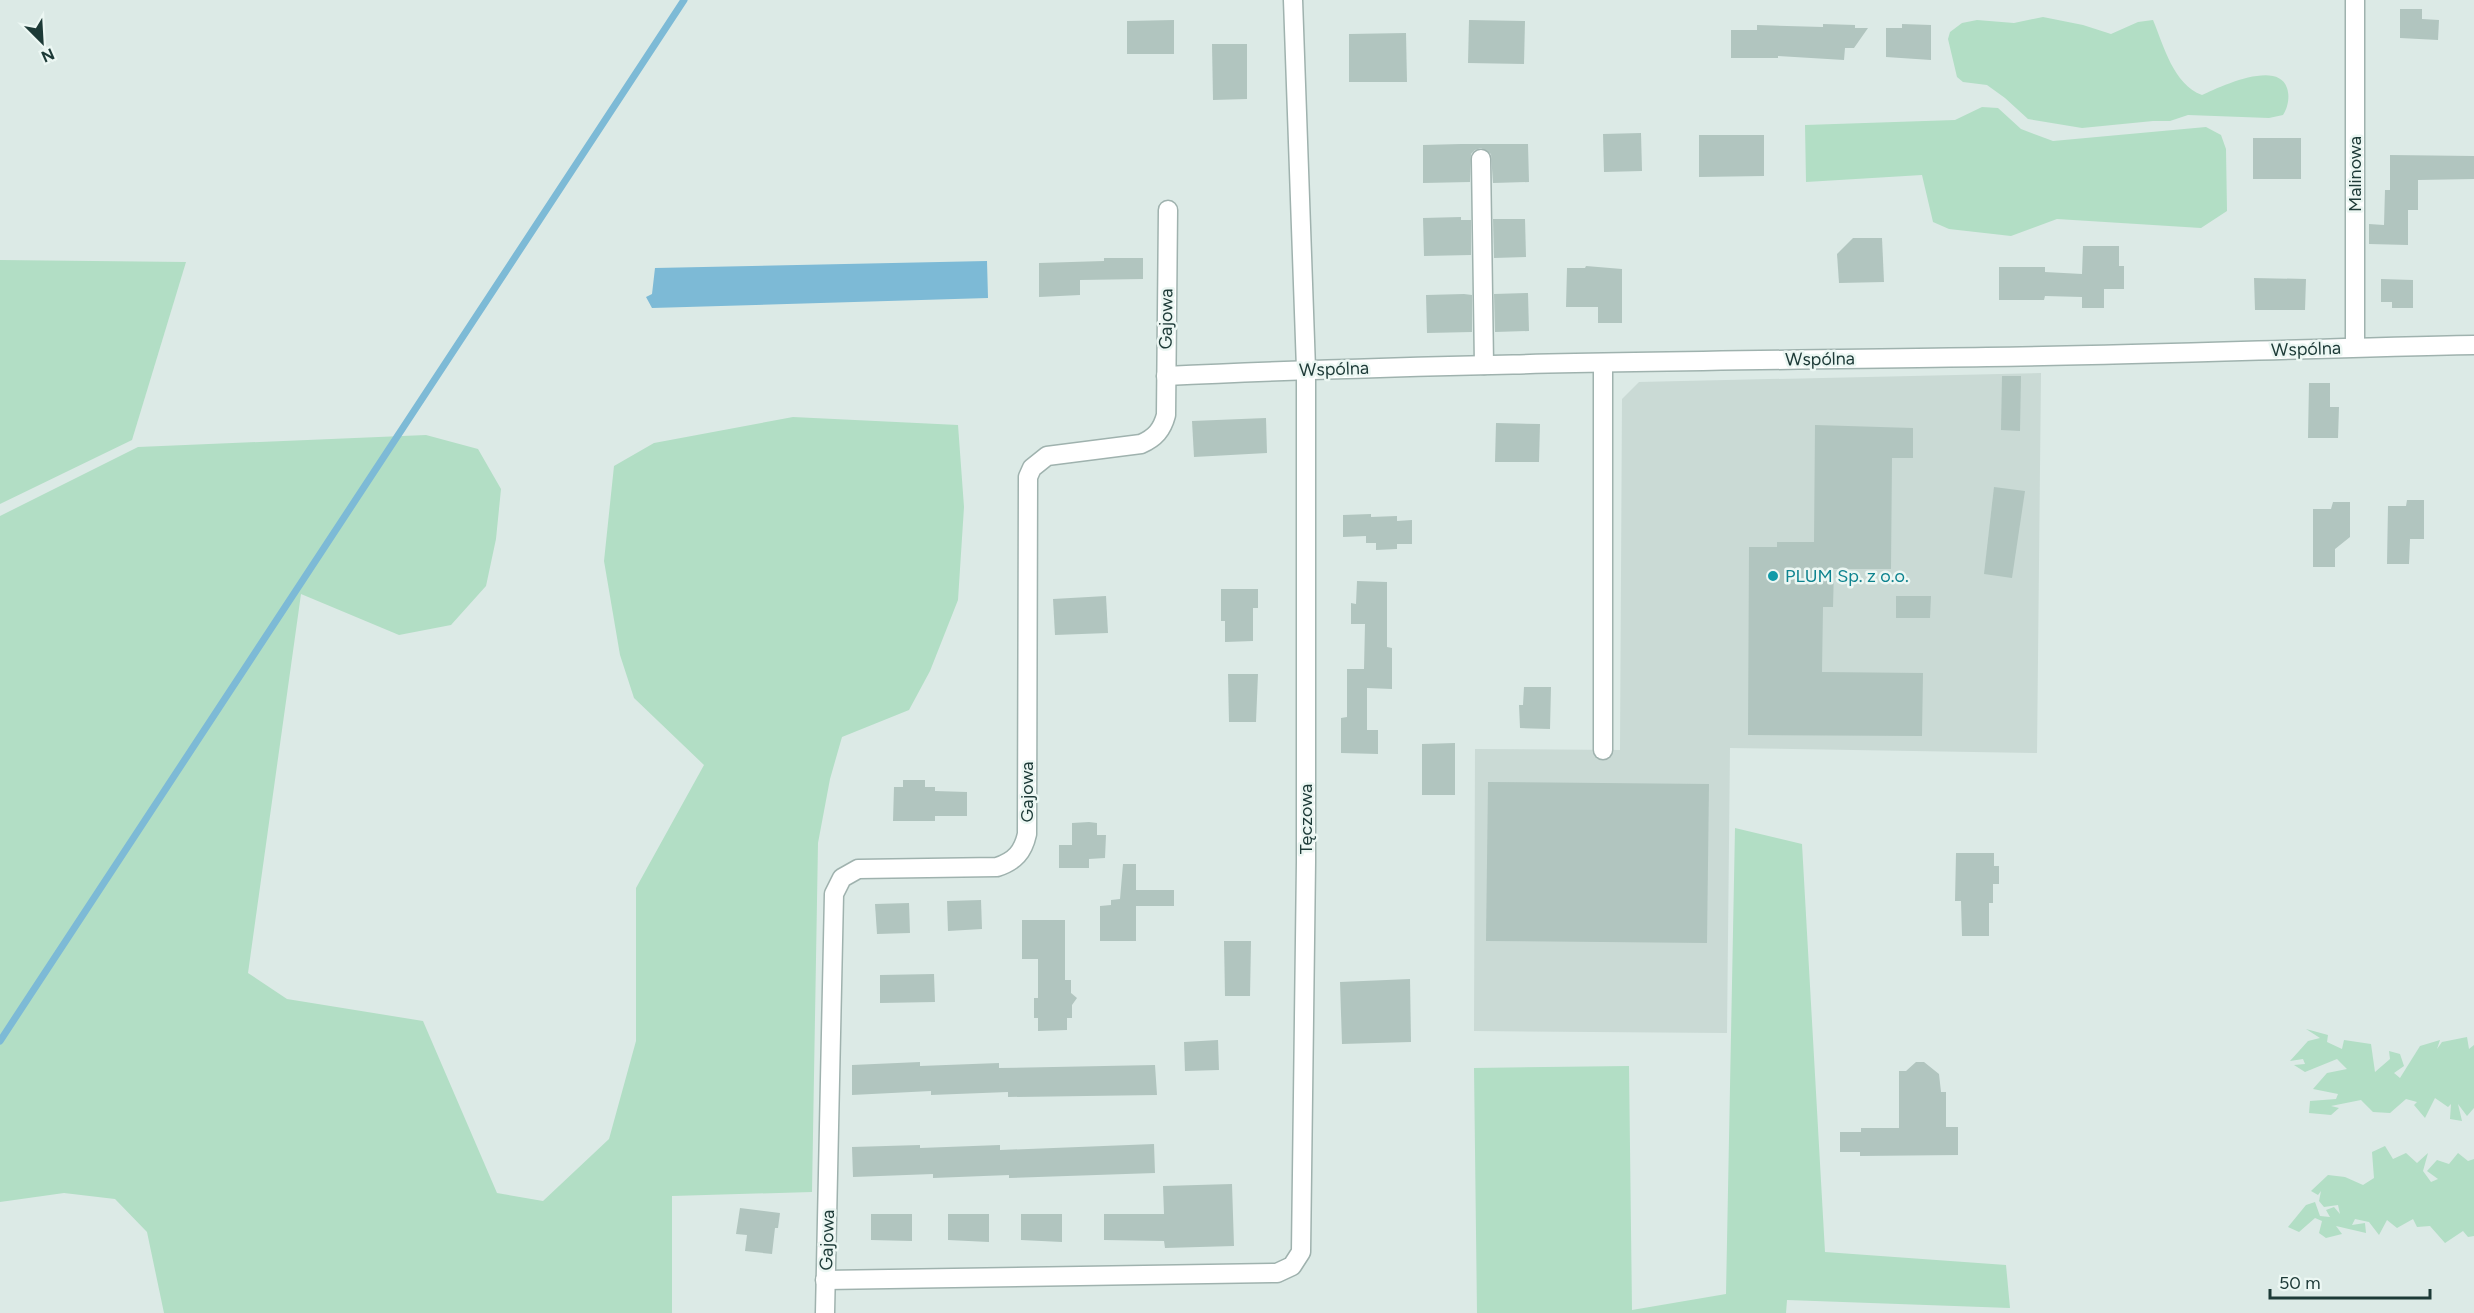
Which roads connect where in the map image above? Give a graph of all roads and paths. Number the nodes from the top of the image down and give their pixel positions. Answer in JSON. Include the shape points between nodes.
{"nodes":[{"id":1,"x":1293,"y":0,"type":"edge"},
{"id":2,"x":2355,"y":0,"type":"edge"},
{"id":3,"x":1481,"y":159,"type":"dead end"},
{"id":4,"x":1168,"y":210,"type":"dead end"},
{"id":5,"x":2474,"y":345,"type":"edge"},
{"id":6,"x":2355,"y":347,"type":"junction"},
{"id":7,"x":1603,"y":363,"type":"junction"},
{"id":8,"x":1484,"y":365,"type":"junction"},
{"id":9,"x":1306,"y":369,"type":"junction"},
{"id":10,"x":1166,"y":376,"type":"junction"},
{"id":11,"x":1603,"y":750,"type":"dead end"},
{"id":12,"x":825,"y":1280,"type":"junction"},
{"id":13,"x":825,"y":1313,"type":"edge"}],
"edges":[{"from":1,"to":9,"type":"street","name":"Tęczowa"},
{"from":2,"to":6,"type":"street","name":"Malinowa"},
{"from":3,"to":8,"type":"street"},
{"from":4,"to":10,"type":"street","name":"Gajowa"},
{"from":5,"to":6,"type":"street","name":"Wspólna"},
{"from":6,"to":7,"type":"street","name":"Wspólna"},
{"from":7,"to":8,"type":"street","name":"Wspólna"},
{"from":7,"to":11,"type":"street"},
{"from":8,"to":9,"type":"street","name":"Wspólna"},
{"from":9,"to":10,"type":"street","name":"Wspólna"},
{"from":9,"to":12,"type":"street","name":"Tęczowa","via":[[1301,1252],[1292,1266],[1277,1273]]},
{"from":10,"to":12,"type":"street","name":"Gajowa","via":[[1166,415],[1150,440],[1047,456],[1032,468],[1028,477],[1027,834],[1018,856],[997,867],[858,869],[842,878],[837,886]]},
{"from":12,"to":13,"type":"street","name":"Gajowa"}]}
